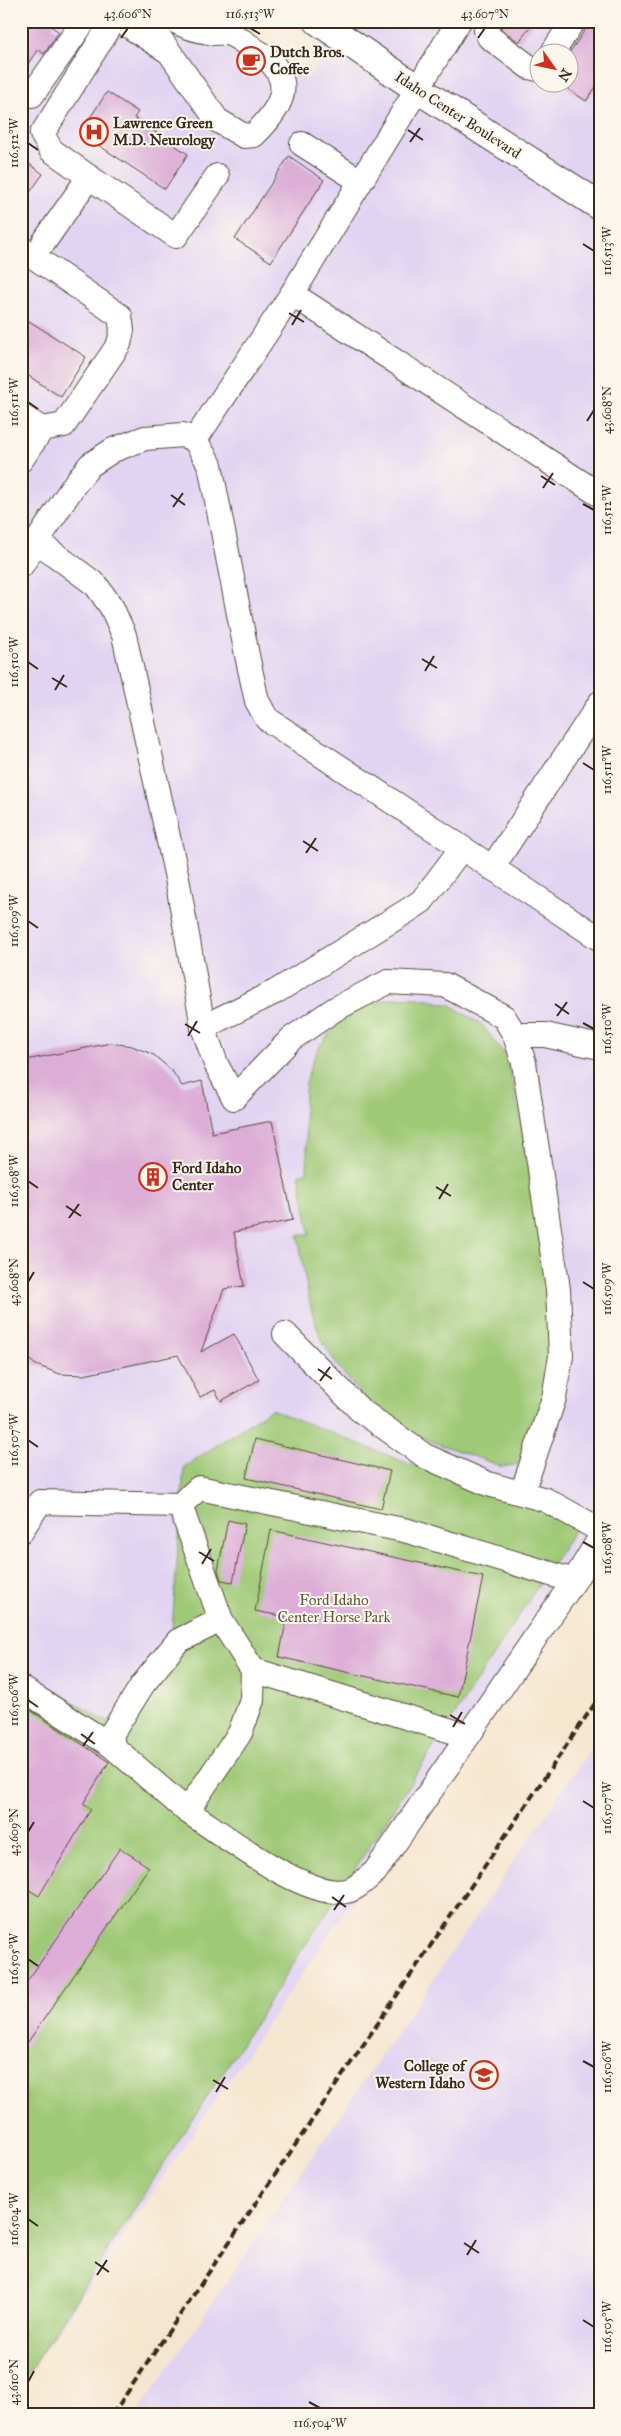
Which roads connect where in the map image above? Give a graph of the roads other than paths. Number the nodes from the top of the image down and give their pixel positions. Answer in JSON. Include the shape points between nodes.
{"nodes":[{"id":1,"x":84,"y":21,"type":"edge"},
{"id":2,"x":113,"y":21,"type":"edge"},
{"id":3,"x":121,"y":21,"type":"edge"},
{"id":4,"x":152,"y":21,"type":"edge"},
{"id":5,"x":174,"y":21,"type":"edge"},
{"id":6,"x":318,"y":21,"type":"edge"},
{"id":7,"x":459,"y":21,"type":"edge"},
{"id":8,"x":489,"y":21,"type":"edge"},
{"id":9,"x":573,"y":21,"type":"edge"},
{"id":10,"x":559,"y":42,"type":"edge"},
{"id":11,"x":170,"y":53,"type":"junction"},
{"id":12,"x":528,"y":66,"type":"edge"},
{"id":13,"x":416,"y":88,"type":"junction"},
{"id":14,"x":27,"y":92,"type":"edge"},
{"id":15,"x":56,"y":111,"type":"junction"},
{"id":16,"x":302,"y":144,"type":"dead end"},
{"id":17,"x":89,"y":176,"type":"junction"},
{"id":18,"x":217,"y":176,"type":"dead end"},
{"id":19,"x":360,"y":181,"type":"junction"},
{"id":20,"x":600,"y":206,"type":"edge"},
{"id":21,"x":32,"y":245,"type":"edge"},
{"id":22,"x":292,"y":294,"type":"junction"},
{"id":23,"x":21,"y":416,"type":"edge"},
{"id":24,"x":42,"y":429,"type":"junction"},
{"id":25,"x":195,"y":440,"type":"junction"},
{"id":26,"x":21,"y":460,"type":"edge"},
{"id":27,"x":600,"y":495,"type":"edge"},
{"id":28,"x":38,"y":542,"type":"junction"},
{"id":29,"x":21,"y":566,"type":"edge"},
{"id":30,"x":600,"y":704,"type":"edge"},
{"id":31,"x":461,"y":849,"type":"junction"},
{"id":32,"x":492,"y":868,"type":"junction"},
{"id":33,"x":600,"y":939,"type":"edge"},
{"id":34,"x":203,"y":1027,"type":"junction"},
{"id":35,"x":516,"y":1035,"type":"junction"},
{"id":36,"x":600,"y":1047,"type":"edge"},
{"id":37,"x":285,"y":1334,"type":"dead end"},
{"id":38,"x":522,"y":1493,"type":"junction"},
{"id":39,"x":31,"y":1501,"type":"edge"},
{"id":40,"x":180,"y":1505,"type":"junction"},
{"id":41,"x":600,"y":1530,"type":"edge"},
{"id":42,"x":21,"y":1531,"type":"edge"},
{"id":43,"x":600,"y":1538,"type":"edge"},
{"id":44,"x":574,"y":1581,"type":"junction"},
{"id":45,"x":221,"y":1620,"type":"junction"},
{"id":46,"x":253,"y":1670,"type":"junction"},
{"id":47,"x":21,"y":1688,"type":"edge"},
{"id":48,"x":468,"y":1736,"type":"junction"},
{"id":49,"x":112,"y":1746,"type":"junction"},
{"id":50,"x":187,"y":1811,"type":"junction"}],
"edges":[{"from":1,"to":14,"type":"lane"},
{"from":2,"to":15,"type":"lane"},
{"from":3,"to":11,"type":"lane"},
{"from":4,"to":11,"type":"lane"},
{"from":5,"to":11,"type":"lane","via":[[186,28],[229,33],[267,58],[279,70],[284,84],[282,97],[259,130],[254,135],[244,136],[217,120]]},
{"from":6,"to":13,"type":"main road","name":"Idaho Center Boulevard"},
{"from":7,"to":13,"type":"lane"},
{"from":8,"to":12,"type":"lane","via":[[488,37]]},
{"from":9,"to":10,"type":"lane"},
{"from":13,"to":19,"type":"lane"},
{"from":13,"to":20,"type":"main road","name":"Idaho Center Boulevard"},
{"from":14,"to":15,"type":"lane"},
{"from":15,"to":17,"type":"lane","via":[[42,134],[51,150]]},
{"from":16,"to":19,"type":"lane"},
{"from":17,"to":18,"type":"lane","via":[[176,236]]},
{"from":17,"to":21,"type":"lane"},
{"from":19,"to":22,"type":"lane"},
{"from":21,"to":24,"type":"lane","via":[[120,316],[121,323],[119,344],[64,424]]},
{"from":22,"to":25,"type":"lane"},
{"from":22,"to":27,"type":"lane"},
{"from":23,"to":24,"type":"lane"},
{"from":24,"to":26,"type":"lane"},
{"from":25,"to":28,"type":"lane","via":[[183,435],[145,438],[113,450],[90,465]]},
{"from":25,"to":31,"type":"lane","via":[[210,465],[248,660],[258,701],[267,719]]},
{"from":28,"to":29,"type":"lane"},
{"from":28,"to":34,"type":"lane","via":[[96,585],[112,608],[124,635],[177,878]]},
{"from":30,"to":32,"type":"lane"},
{"from":31,"to":32,"type":"lane"},
{"from":31,"to":34,"type":"lane","via":[[422,901],[408,911],[274,992]]},
{"from":32,"to":33,"type":"lane"},
{"from":34,"to":35,"type":"lane","via":[[216,1064],[234,1098],[291,1039],[335,1009],[388,982],[445,985],[504,1017]]},
{"from":35,"to":36,"type":"lane","via":[[545,1035]]},
{"from":35,"to":38,"type":"lane","via":[[524,1063],[558,1289],[561,1356],[554,1398]]},
{"from":37,"to":38,"type":"lane","via":[[360,1410],[425,1456],[488,1484]]},
{"from":38,"to":41,"type":"lane","via":[[546,1500]]},
{"from":39,"to":40,"type":"lane"},
{"from":39,"to":42,"type":"lane"},
{"from":40,"to":44,"type":"lane","via":[[199,1488],[408,1532]]},
{"from":40,"to":45,"type":"lane"},
{"from":43,"to":44,"type":"lane"},
{"from":44,"to":48,"type":"lane"},
{"from":45,"to":46,"type":"lane"},
{"from":45,"to":49,"type":"lane","via":[[178,1641],[143,1684],[112,1733]]},
{"from":46,"to":48,"type":"lane"},
{"from":46,"to":50,"type":"lane","via":[[252,1700],[240,1733]]},
{"from":47,"to":49,"type":"lane"},
{"from":48,"to":50,"type":"lane","via":[[375,1872],[349,1891],[332,1893],[288,1877]]},
{"from":49,"to":50,"type":"lane"}]}
